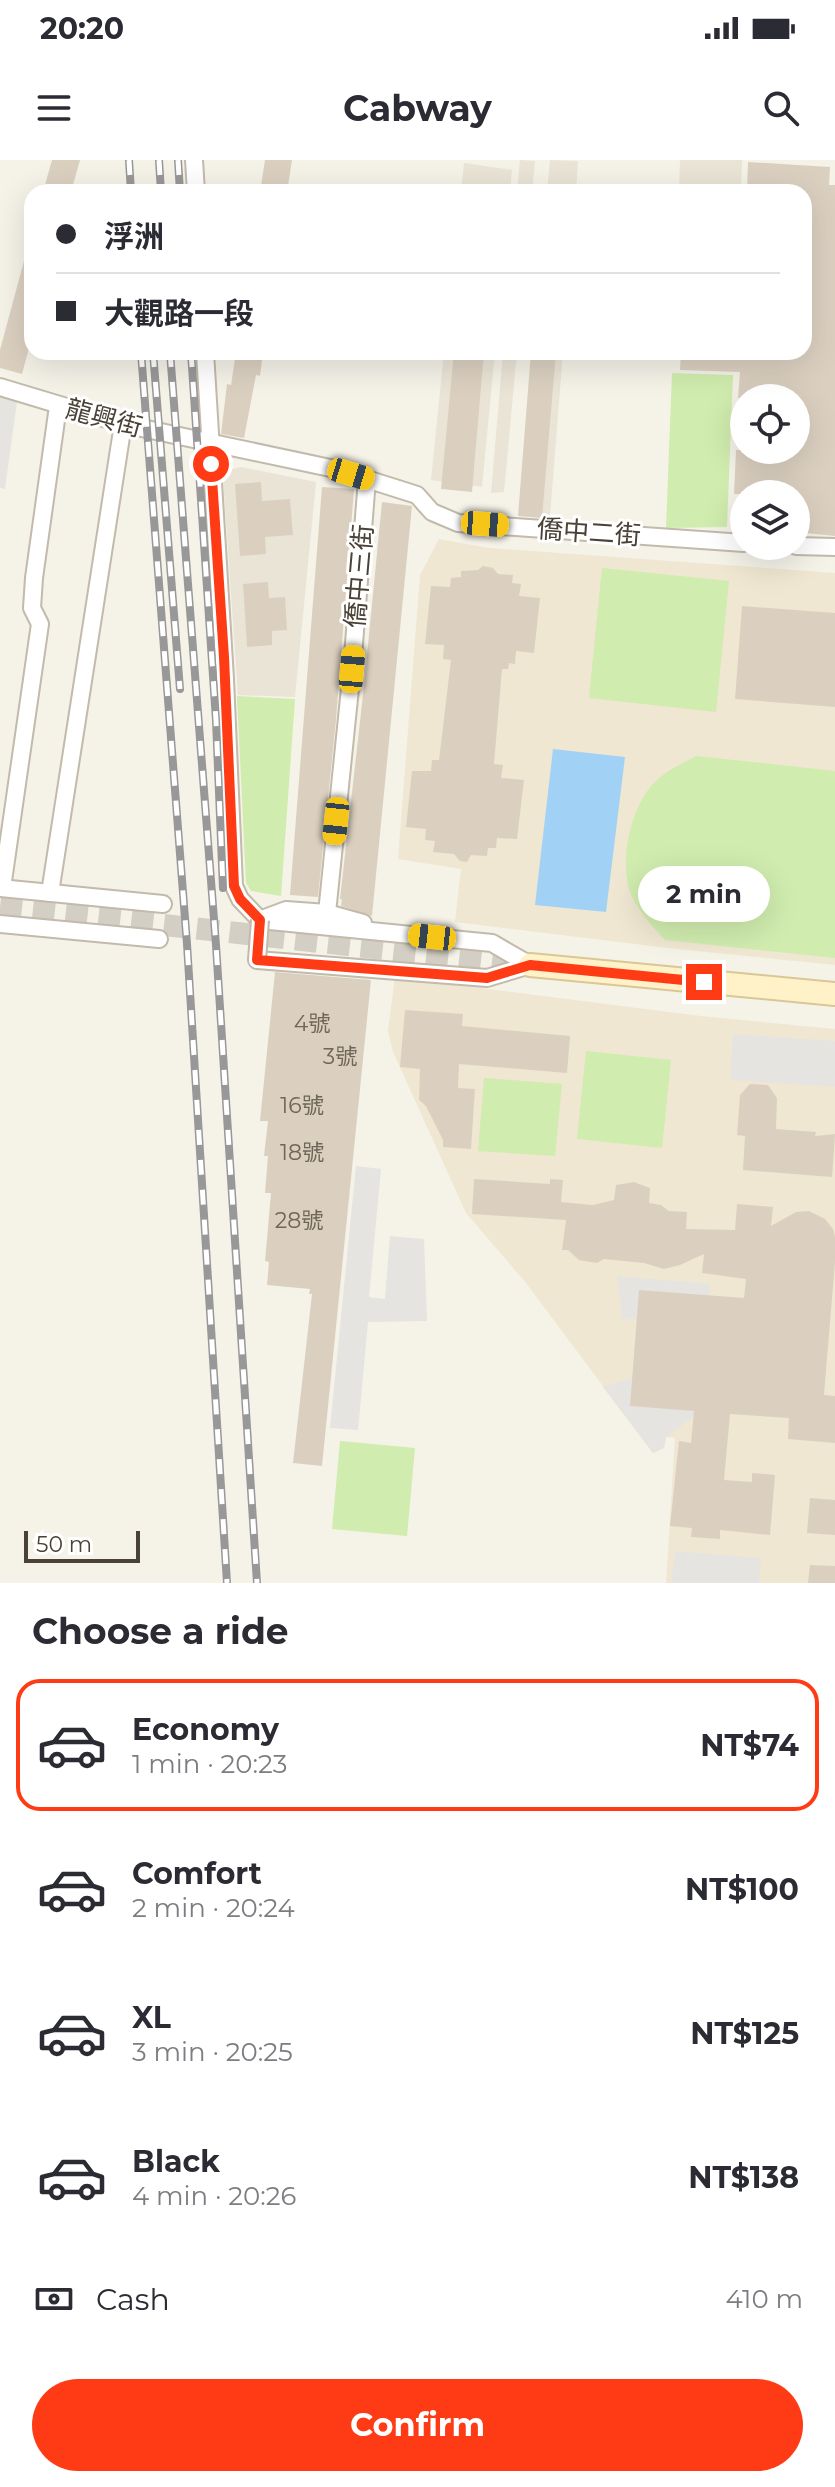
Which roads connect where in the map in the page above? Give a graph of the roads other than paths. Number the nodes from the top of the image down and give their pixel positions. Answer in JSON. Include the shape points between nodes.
{"nodes":[{"id":1,"x":194,"y":160,"type":"edge"},
{"id":2,"x":196,"y":184,"type":"edge"},
{"id":3,"x":205,"y":360,"type":"edge"},
{"id":4,"x":0,"y":387,"type":"edge"},
{"id":5,"x":58,"y":406,"type":"junction"},
{"id":6,"x":123,"y":424,"type":"junction"},
{"id":7,"x":210,"y":443,"type":"junction"},
{"id":8,"x":367,"y":479,"type":"junction"},
{"id":9,"x":730,"y":542,"type":"edge"},
{"id":10,"x":810,"y":546,"type":"edge"},
{"id":11,"x":835,"y":547,"type":"edge"},
{"id":12,"x":1,"y":888,"type":"edge"},
{"id":13,"x":50,"y":893,"type":"junction"},
{"id":14,"x":163,"y":904,"type":"dead end"},
{"id":15,"x":327,"y":913,"type":"junction"},
{"id":16,"x":260,"y":920,"type":"junction"},
{"id":17,"x":0,"y":924,"type":"edge"},
{"id":18,"x":372,"y":931,"type":"junction"},
{"id":19,"x":159,"y":939,"type":"dead end"},
{"id":20,"x":530,"y":965,"type":"junction"},
{"id":21,"x":835,"y":994,"type":"edge"}],
"edges":[{"from":1,"to":2,"type":"street"},
{"from":3,"to":7,"type":"street"},
{"from":4,"to":5,"type":"street","name":"龍興街"},
{"from":5,"to":6,"type":"street","name":"龍興街"},
{"from":5,"to":12,"type":"street","via":[[34,578],[32,608],[40,624]]},
{"from":6,"to":7,"type":"street","name":"龍興街"},
{"from":6,"to":13,"type":"street"},
{"from":7,"to":8,"type":"street","name":"僑中二街"},
{"from":7,"to":16,"type":"street","via":[[234,886]]},
{"from":8,"to":9,"type":"street","name":"僑中二街","via":[[417,495],[432,512],[458,523]]},
{"from":8,"to":15,"type":"street","name":"僑中三街"},
{"from":10,"to":11,"type":"street"},
{"from":12,"to":13,"type":"street"},
{"from":13,"to":14,"type":"street"},
{"from":15,"to":16,"type":"street","via":[[286,910]]},
{"from":15,"to":18,"type":"street","via":[[363,923]]},
{"from":16,"to":18,"type":"street"},
{"from":16,"to":20,"type":"street","bridge":true,"via":[[257,960],[487,978]]},
{"from":17,"to":19,"type":"street"},
{"from":18,"to":20,"type":"street","via":[[492,943]]},
{"from":20,"to":21,"type":"main road"}]}
